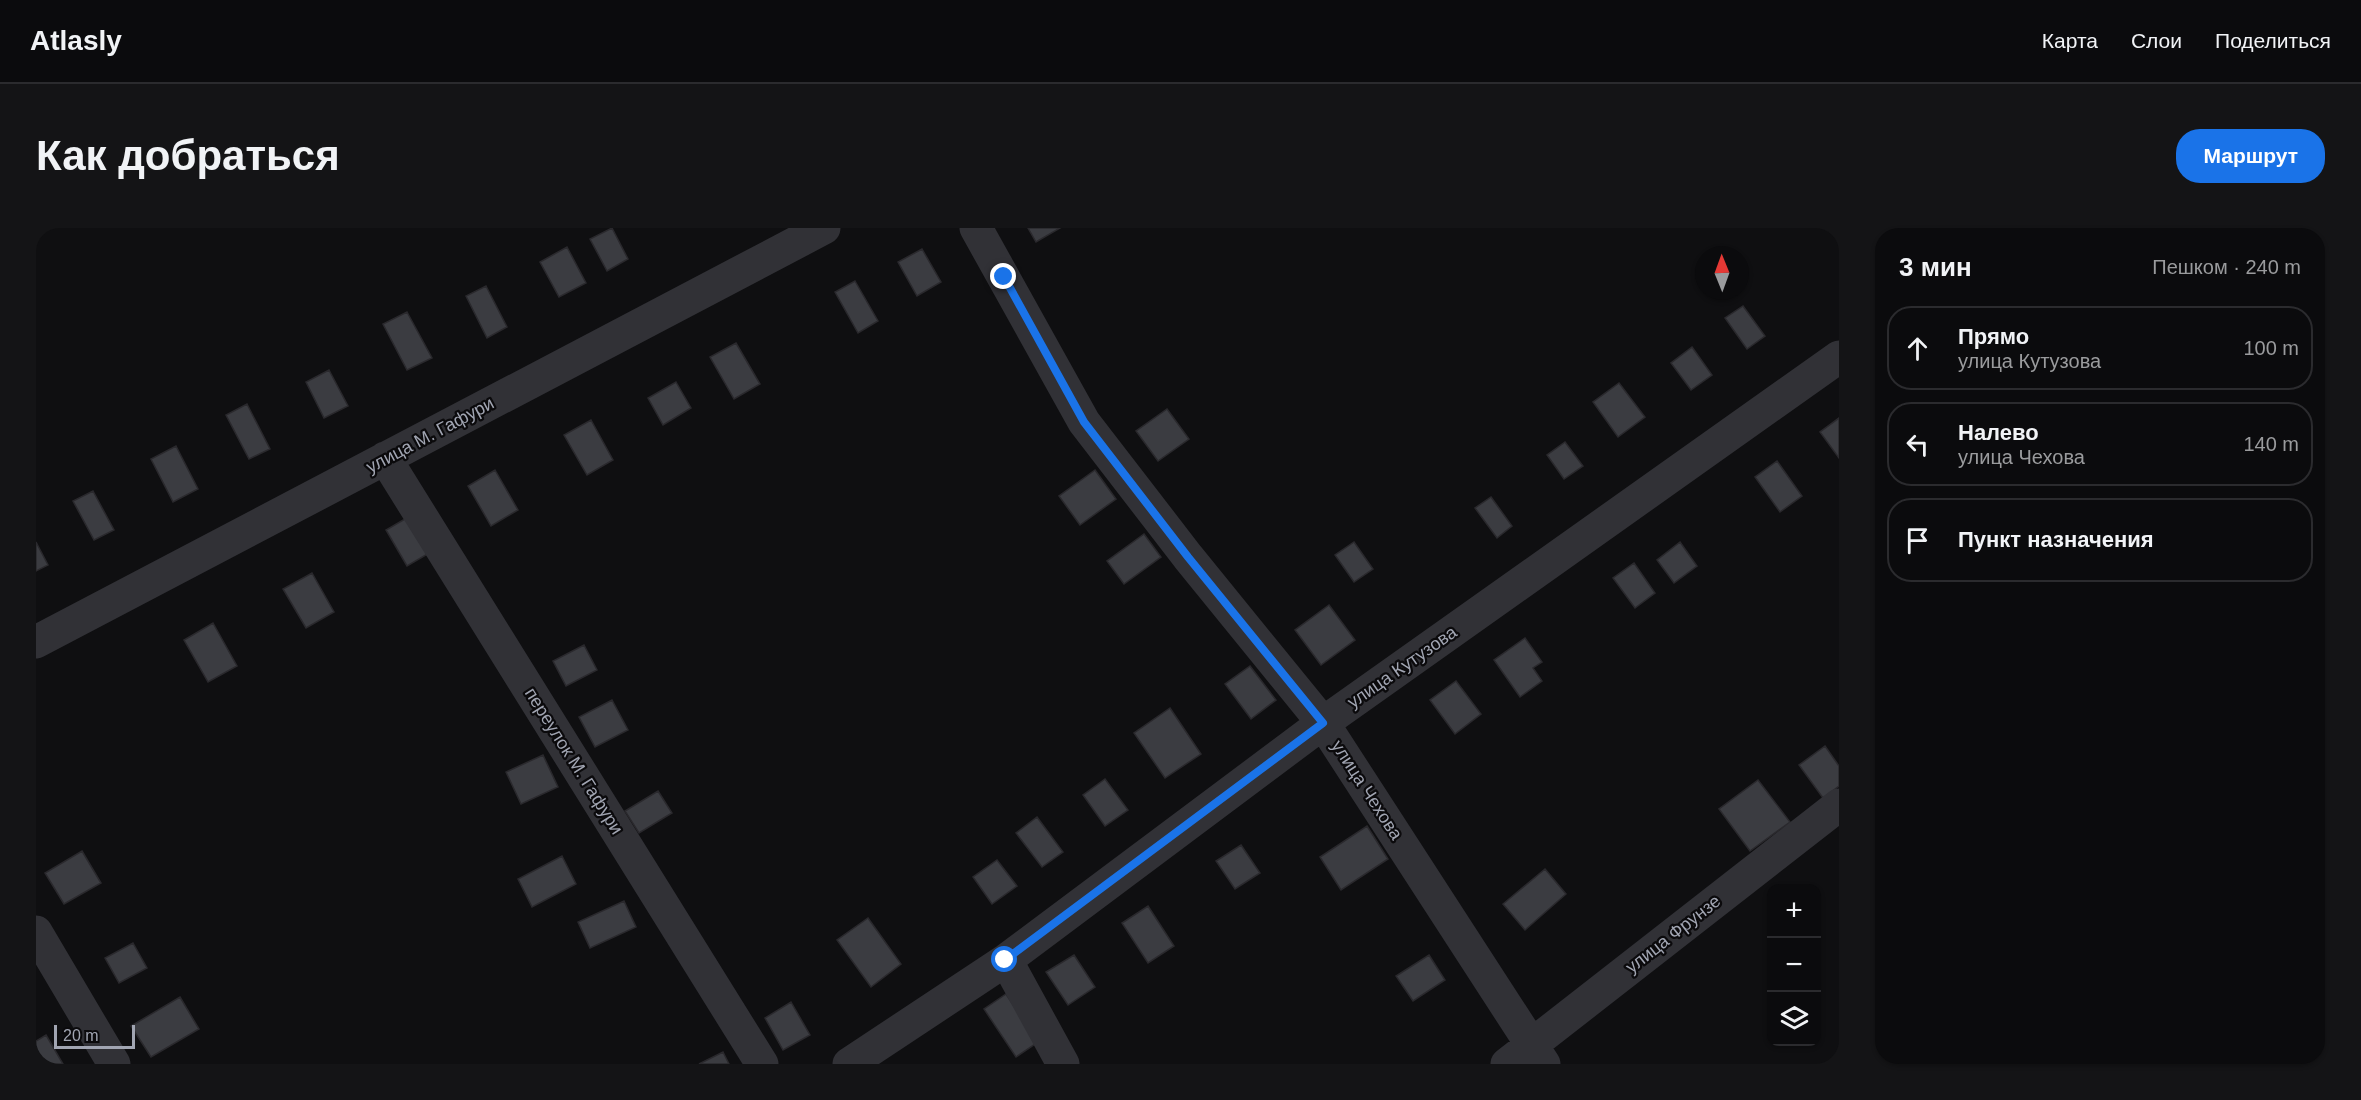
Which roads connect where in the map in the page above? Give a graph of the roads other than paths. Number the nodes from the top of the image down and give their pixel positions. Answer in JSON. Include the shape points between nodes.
{"nodes":[{"id":1,"x":824,"y":228,"type":"edge"},
{"id":2,"x":976,"y":228,"type":"edge"},
{"id":3,"x":1839,"y":357,"type":"edge"},
{"id":4,"x":385,"y":458,"type":"junction"},
{"id":5,"x":36,"y":642,"type":"edge"},
{"id":6,"x":1323,"y":723,"type":"junction"},
{"id":7,"x":1839,"y":805,"type":"edge"},
{"id":8,"x":36,"y":932,"type":"edge"},
{"id":9,"x":1005,"y":960,"type":"junction"},
{"id":10,"x":1538,"y":1054,"type":"edge"},
{"id":11,"x":114,"y":1064,"type":"edge"},
{"id":12,"x":762,"y":1064,"type":"edge"},
{"id":13,"x":849,"y":1064,"type":"edge"},
{"id":14,"x":1063,"y":1064,"type":"edge"},
{"id":15,"x":1507,"y":1064,"type":"edge"}],
"edges":[{"from":1,"to":4,"type":"street","name":"улица М. Гафури"},
{"from":2,"to":6,"type":"street","name":"улица Чехова","via":[[1084,422]]},
{"from":3,"to":6,"type":"street","name":"улица Кутузова"},
{"from":4,"to":5,"type":"street","name":"улица М. Гафури"},
{"from":4,"to":12,"type":"street","name":"переулок М. Гафури"},
{"from":6,"to":9,"type":"street","name":"улица Кутузова"},
{"from":6,"to":10,"type":"street","name":"улица Чехова"},
{"from":7,"to":10,"type":"street","name":"улица Фрунзе"},
{"from":8,"to":11,"type":"street"},
{"from":9,"to":13,"type":"street","name":"улица Кутузова"},
{"from":9,"to":14,"type":"street"},
{"from":10,"to":15,"type":"street","name":"улица Фрунзе"}]}
